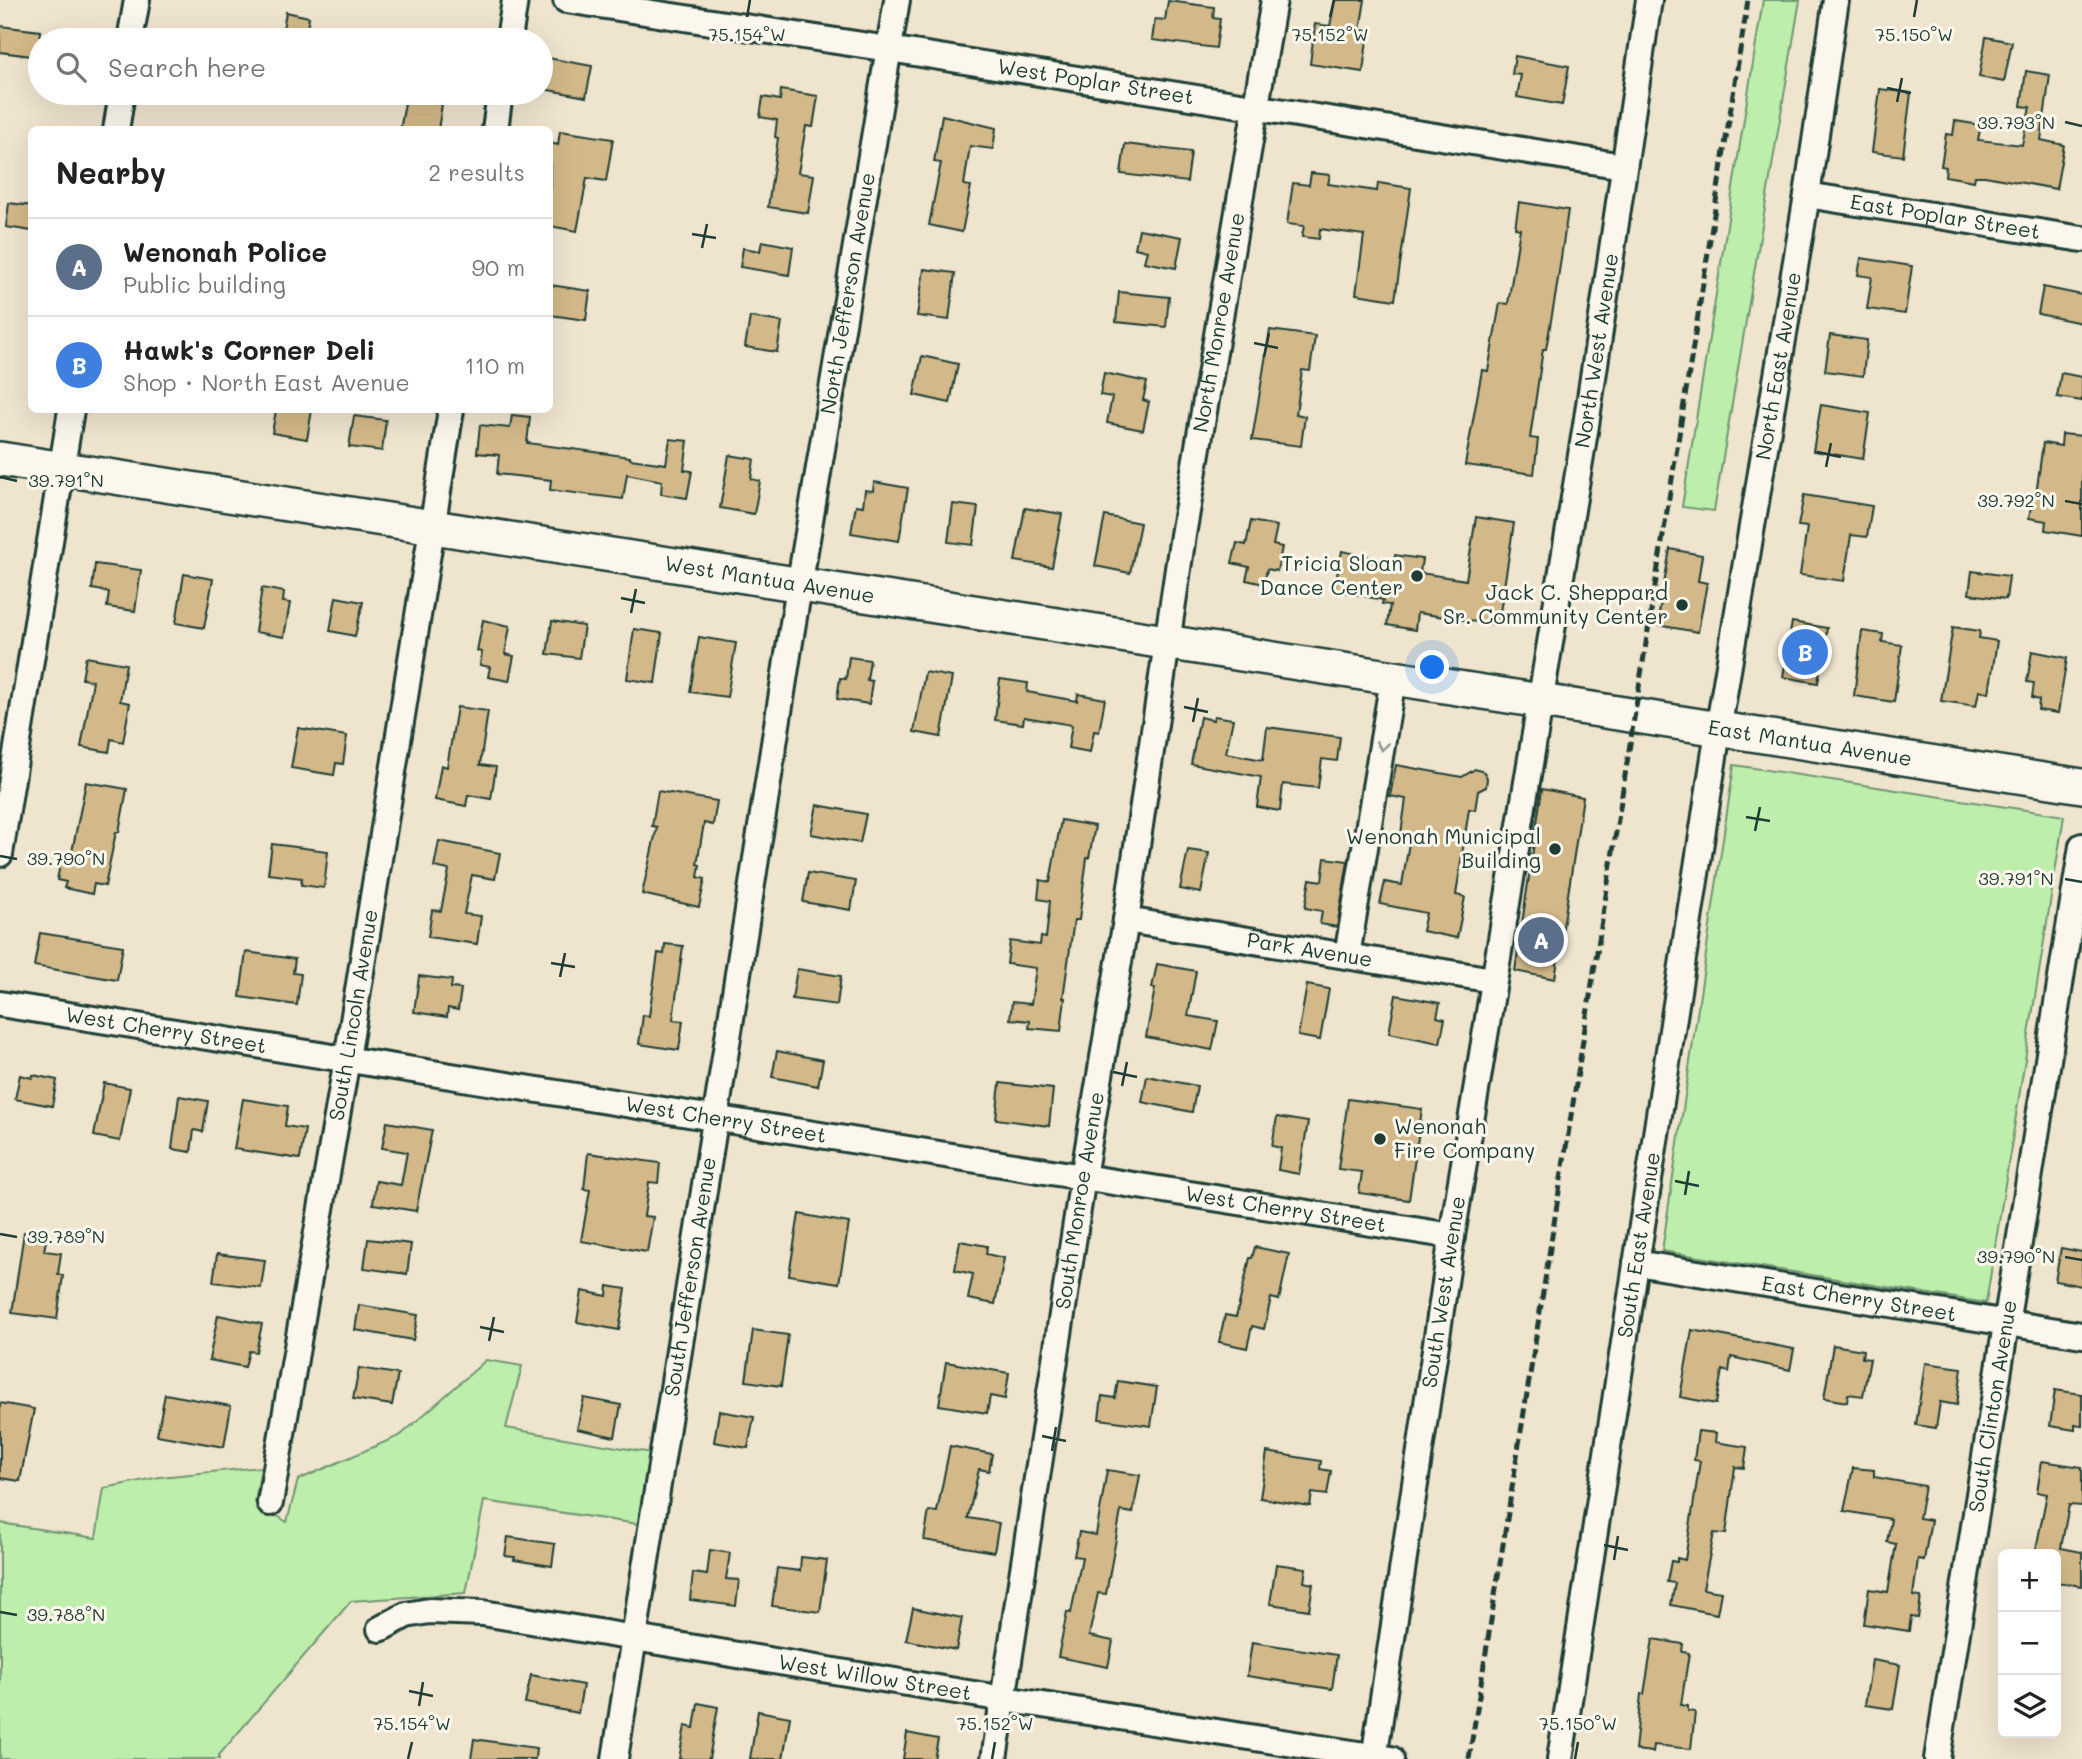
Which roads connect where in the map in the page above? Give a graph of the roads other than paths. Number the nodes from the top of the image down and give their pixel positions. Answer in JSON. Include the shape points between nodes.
{"nodes":[{"id":1,"x":137,"y":0,"type":"edge"},
{"id":2,"x":515,"y":0,"type":"edge"},
{"id":3,"x":566,"y":0,"type":"edge"},
{"id":4,"x":897,"y":0,"type":"edge"},
{"id":5,"x":1274,"y":0,"type":"edge"},
{"id":6,"x":1649,"y":0,"type":"edge"},
{"id":7,"x":1836,"y":0,"type":"edge"},
{"id":8,"x":132,"y":28,"type":"edge"},
{"id":9,"x":511,"y":28,"type":"edge"},
{"id":10,"x":889,"y":49,"type":"junction"},
{"id":11,"x":120,"y":105,"type":"edge"},
{"id":12,"x":498,"y":105,"type":"edge"},
{"id":13,"x":1256,"y":107,"type":"junction"},
{"id":14,"x":117,"y":126,"type":"edge"},
{"id":15,"x":496,"y":126,"type":"edge"},
{"id":16,"x":1623,"y":166,"type":"junction"},
{"id":17,"x":1807,"y":195,"type":"junction"},
{"id":18,"x":2082,"y":239,"type":"edge"},
{"id":19,"x":70,"y":413,"type":"edge"},
{"id":20,"x":451,"y":413,"type":"edge"},
{"id":21,"x":0,"y":459,"type":"edge"},
{"id":22,"x":61,"y":469,"type":"junction"},
{"id":23,"x":432,"y":527,"type":"junction"},
{"id":24,"x":799,"y":585,"type":"junction"},
{"id":25,"x":1167,"y":643,"type":"junction"},
{"id":26,"x":1393,"y":679,"type":"junction"},
{"id":27,"x":1539,"y":701,"type":"junction"},
{"id":28,"x":1718,"y":730,"type":"junction"},
{"id":29,"x":2082,"y":786,"type":"edge"},
{"id":30,"x":2082,"y":846,"type":"edge"},
{"id":31,"x":0,"y":854,"type":"edge"},
{"id":32,"x":1126,"y":920,"type":"junction"},
{"id":33,"x":1348,"y":956,"type":"junction"},
{"id":34,"x":1493,"y":980,"type":"junction"},
{"id":35,"x":0,"y":1004,"type":"edge"},
{"id":36,"x":347,"y":1059,"type":"junction"},
{"id":37,"x":715,"y":1118,"type":"junction"},
{"id":38,"x":1083,"y":1177,"type":"junction"},
{"id":39,"x":1452,"y":1236,"type":"junction"},
{"id":40,"x":1636,"y":1263,"type":"junction"},
{"id":41,"x":2005,"y":1323,"type":"junction"},
{"id":42,"x":2082,"y":1335,"type":"edge"},
{"id":43,"x":270,"y":1503,"type":"dead end"},
{"id":44,"x":380,"y":1629,"type":"dead end"},
{"id":45,"x":634,"y":1638,"type":"junction"},
{"id":46,"x":1004,"y":1699,"type":"junction"},
{"id":47,"x":1380,"y":1758,"type":"edge"},
{"id":48,"x":615,"y":1759,"type":"edge"},
{"id":49,"x":994,"y":1759,"type":"edge"},
{"id":50,"x":1560,"y":1759,"type":"edge"},
{"id":51,"x":1937,"y":1759,"type":"edge"}],
"edges":[{"from":1,"to":8,"type":"street"},
{"from":2,"to":9,"type":"street"},
{"from":3,"to":10,"type":"street","name":"West Poplar Street"},
{"from":4,"to":10,"type":"street","name":"North Jefferson Avenue"},
{"from":5,"to":13,"type":"street","name":"North Monroe Avenue"},
{"from":6,"to":16,"type":"street","name":"North West Avenue"},
{"from":7,"to":17,"type":"street","name":"North East Avenue"},
{"from":10,"to":13,"type":"street","name":"West Poplar Street"},
{"from":10,"to":24,"type":"street","name":"North Jefferson Avenue"},
{"from":11,"to":14,"type":"street"},
{"from":12,"to":15,"type":"street"},
{"from":13,"to":16,"type":"street","name":"West Poplar Street"},
{"from":13,"to":25,"type":"street","name":"North Monroe Avenue"},
{"from":16,"to":27,"type":"street","name":"North West Avenue","via":[[1586,425]]},
{"from":17,"to":18,"type":"street","name":"East Poplar Street"},
{"from":17,"to":28,"type":"street","name":"North East Avenue"},
{"from":19,"to":22,"type":"street"},
{"from":20,"to":23,"type":"street","name":"South Lincoln Avenue"},
{"from":21,"to":22,"type":"street","name":"West Mantua Avenue"},
{"from":22,"to":23,"type":"street","name":"West Mantua Avenue"},
{"from":22,"to":31,"type":"street"},
{"from":23,"to":24,"type":"street","name":"West Mantua Avenue"},
{"from":23,"to":36,"type":"street","name":"South Lincoln Avenue"},
{"from":24,"to":25,"type":"street","name":"West Mantua Avenue"},
{"from":24,"to":37,"type":"street","name":"South Jefferson Avenue"},
{"from":25,"to":26,"type":"street","name":"West Mantua Avenue"},
{"from":25,"to":32,"type":"street","name":"South Monroe Avenue"},
{"from":26,"to":27,"type":"street","name":"West Mantua Avenue"},
{"from":26,"to":33,"type":"street","one_way":true},
{"from":27,"to":28,"type":"street","name":"East Mantua Avenue"},
{"from":27,"to":34,"type":"street","name":"South West Avenue"},
{"from":28,"to":29,"type":"street","name":"East Mantua Avenue"},
{"from":28,"to":40,"type":"street","name":"South East Avenue"},
{"from":30,"to":41,"type":"street","name":"South Clinton Avenue"},
{"from":32,"to":33,"type":"street","name":"Park Avenue"},
{"from":32,"to":38,"type":"street","name":"South Monroe Avenue"},
{"from":33,"to":34,"type":"street","name":"Park Avenue"},
{"from":34,"to":39,"type":"street","name":"South West Avenue"},
{"from":35,"to":36,"type":"street","name":"West Cherry Street"},
{"from":36,"to":37,"type":"street","name":"West Cherry Street"},
{"from":36,"to":43,"type":"street","name":"South Lincoln Avenue"},
{"from":37,"to":38,"type":"street","name":"West Cherry Street"},
{"from":37,"to":45,"type":"street","name":"South Jefferson Avenue"},
{"from":38,"to":39,"type":"street","name":"West Cherry Street"},
{"from":38,"to":46,"type":"street","name":"South Monroe Avenue"},
{"from":39,"to":47,"type":"street","name":"South West Avenue"},
{"from":40,"to":41,"type":"street","name":"East Cherry Street"},
{"from":40,"to":50,"type":"street","name":"South East Avenue"},
{"from":41,"to":42,"type":"street","name":"East Cherry Street"},
{"from":41,"to":51,"type":"street","name":"South Clinton Avenue"},
{"from":44,"to":45,"type":"street","name":"West Willow Street","via":[[406,1615],[429,1611],[483,1614]]},
{"from":45,"to":46,"type":"street","name":"West Willow Street"},
{"from":45,"to":48,"type":"street","name":"South Jefferson Avenue"},
{"from":46,"to":47,"type":"street","name":"West Willow Street"},
{"from":46,"to":49,"type":"street","name":"South Monroe Avenue"}]}
